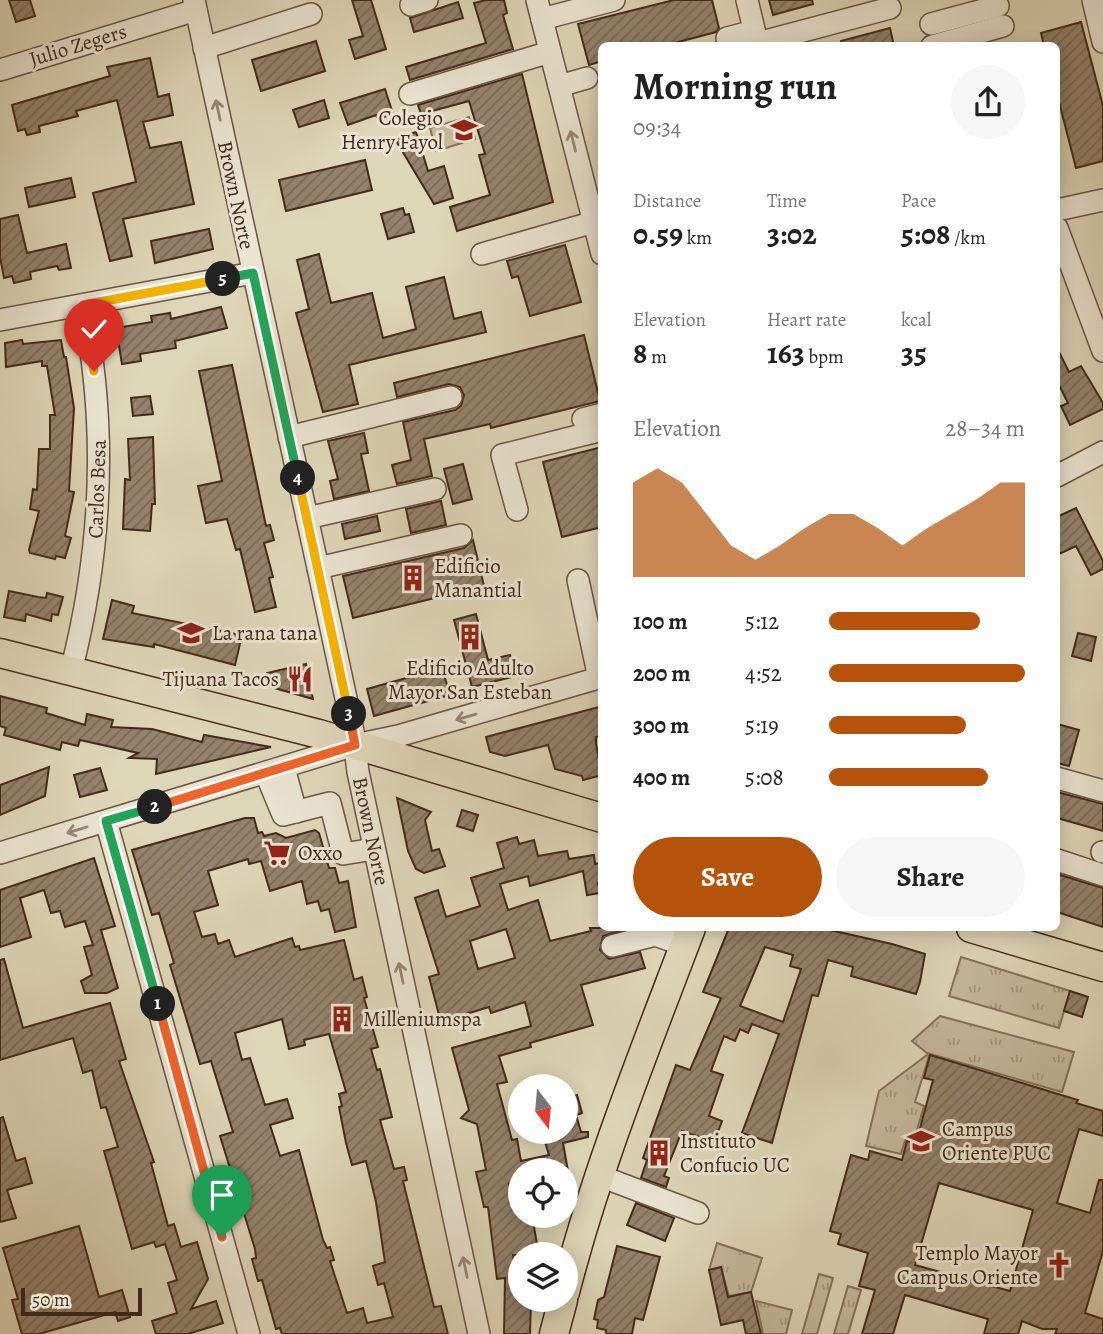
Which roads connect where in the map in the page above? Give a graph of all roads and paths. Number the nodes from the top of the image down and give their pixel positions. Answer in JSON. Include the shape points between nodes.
{"nodes":[{"id":1,"x":614,"y":0,"type":"edge"},
{"id":2,"x":747,"y":0,"type":"edge"},
{"id":3,"x":1093,"y":0,"type":"edge"},
{"id":4,"x":195,"y":5,"type":"edge"},
{"id":5,"x":890,"y":8,"type":"dead end"},
{"id":6,"x":311,"y":14,"type":"dead end"},
{"id":7,"x":1003,"y":14,"type":"edge"},
{"id":8,"x":598,"y":15,"type":"dead end"},
{"id":9,"x":541,"y":17,"type":"edge"},
{"id":10,"x":932,"y":35,"type":"edge"},
{"id":11,"x":727,"y":38,"type":"dead end"},
{"id":12,"x":757,"y":40,"type":"edge"},
{"id":13,"x":1103,"y":42,"type":"edge"},
{"id":14,"x":204,"y":48,"type":"junction"},
{"id":15,"x":550,"y":52,"type":"junction"},
{"id":16,"x":0,"y":70,"type":"edge"},
{"id":17,"x":587,"y":78,"type":"dead end"},
{"id":18,"x":559,"y":86,"type":"junction"},
{"id":19,"x":410,"y":94,"type":"dead end"},
{"id":20,"x":593,"y":184,"type":"edge"},
{"id":21,"x":1103,"y":200,"type":"edge"},
{"id":22,"x":1060,"y":209,"type":"edge"},
{"id":23,"x":598,"y":228,"type":"edge"},
{"id":24,"x":1060,"y":236,"type":"edge"},
{"id":25,"x":598,"y":237,"type":"edge"},
{"id":26,"x":482,"y":254,"type":"dead end"},
{"id":27,"x":253,"y":273,"type":"junction"},
{"id":28,"x":83,"y":305,"type":"junction"},
{"id":29,"x":0,"y":320,"type":"edge"},
{"id":30,"x":1103,"y":351,"type":"edge"},
{"id":31,"x":451,"y":397,"type":"dead end"},
{"id":32,"x":598,"y":431,"type":"edge"},
{"id":33,"x":289,"y":437,"type":"junction"},
{"id":34,"x":1103,"y":452,"type":"edge"},
{"id":35,"x":1060,"y":474,"type":"edge"},
{"id":36,"x":435,"y":489,"type":"dead end"},
{"id":37,"x":517,"y":509,"type":"dead end"},
{"id":38,"x":307,"y":518,"type":"junction"},
{"id":39,"x":461,"y":535,"type":"dead end"},
{"id":40,"x":318,"y":568,"type":"junction"},
{"id":41,"x":578,"y":580,"type":"dead end"},
{"id":42,"x":0,"y":653,"type":"edge"},
{"id":43,"x":598,"y":665,"type":"edge"},
{"id":44,"x":71,"y":671,"type":"junction"},
{"id":45,"x":598,"y":679,"type":"edge"},
{"id":46,"x":355,"y":745,"type":"junction"},
{"id":47,"x":275,"y":771,"type":"junction"},
{"id":48,"x":1060,"y":779,"type":"edge"},
{"id":49,"x":1103,"y":791,"type":"edge"},
{"id":50,"x":598,"y":817,"type":"edge"},
{"id":51,"x":106,"y":821,"type":"junction"},
{"id":52,"x":372,"y":841,"type":"junction"},
{"id":53,"x":0,"y":853,"type":"edge"},
{"id":54,"x":1060,"y":861,"type":"edge"},
{"id":55,"x":1103,"y":875,"type":"edge"},
{"id":56,"x":981,"y":931,"type":"edge"},
{"id":57,"x":688,"y":936,"type":"edge"},
{"id":58,"x":612,"y":946,"type":"dead end"},
{"id":59,"x":1103,"y":967,"type":"edge"},
{"id":60,"x":600,"y":1176,"type":"junction"},
{"id":61,"x":698,"y":1213,"type":"dead end"},
{"id":62,"x":578,"y":1249,"type":"edge"},
{"id":63,"x":560,"y":1312,"type":"edge"},
{"id":64,"x":249,"y":1334,"type":"edge"},
{"id":65,"x":480,"y":1334,"type":"edge"},
{"id":66,"x":554,"y":1334,"type":"edge"}],
"edges":[{"from":1,"to":9,"type":"street"},
{"from":2,"to":12,"type":"street"},
{"from":3,"to":13,"type":"street"},
{"from":4,"to":14,"type":"street","name":"Brown Norte"},
{"from":4,"to":16,"type":"street","name":"Julio Zegers"},
{"from":5,"to":12,"type":"street"},
{"from":6,"to":14,"type":"street"},
{"from":7,"to":10,"type":"street"},
{"from":8,"to":9,"type":"street"},
{"from":9,"to":15,"type":"street"},
{"from":11,"to":12,"type":"street"},
{"from":27,"to":14,"type":"street","name":"Brown Norte","one_way":true},
{"from":15,"to":18,"type":"street"},
{"from":15,"to":19,"type":"street"},
{"from":17,"to":18,"type":"street"},
{"from":20,"to":18,"type":"street","one_way":true},
{"from":20,"to":23,"type":"street"},
{"from":21,"to":22,"type":"street"},
{"from":24,"to":30,"type":"street"},
{"from":25,"to":26,"type":"street"},
{"from":27,"to":28,"type":"street"},
{"from":27,"to":33,"type":"street","name":"Brown Norte"},
{"from":28,"to":29,"type":"street"},
{"from":28,"to":44,"type":"street","name":"Carlos Besa","via":[[97,404],[99,505],[92,572]]},
{"from":31,"to":33,"type":"street"},
{"from":32,"to":37,"type":"street","via":[[502,456]]},
{"from":33,"to":38,"type":"street","name":"Brown Norte"},
{"from":34,"to":35,"type":"street"},
{"from":36,"to":38,"type":"street"},
{"from":38,"to":40,"type":"street","name":"Brown Norte"},
{"from":39,"to":40,"type":"street"},
{"from":40,"to":46,"type":"street","name":"Brown Norte"},
{"from":41,"to":43,"type":"street"},
{"from":42,"to":44,"type":"main road"},
{"from":44,"to":46,"type":"main road"},
{"from":45,"to":46,"type":"street","one_way":true},
{"from":46,"to":47,"type":"street"},
{"from":46,"to":50,"type":"main road"},
{"from":46,"to":52,"type":"street","name":"Brown Norte"},
{"from":47,"to":51,"type":"street"},
{"from":47,"to":52,"type":"street","via":[[289,814],[330,803],[342,848]]},
{"from":48,"to":49,"type":"street"},
{"from":51,"to":53,"type":"street","one_way":true},
{"from":51,"to":64,"type":"street"},
{"from":65,"to":52,"type":"street","name":"Brown Norte","one_way":true},
{"from":54,"to":55,"type":"street"},
{"from":56,"to":59,"type":"main road"},
{"from":57,"to":58,"type":"street","via":[[655,935]]},
{"from":57,"to":60,"type":"main road"},
{"from":60,"to":61,"type":"street"},
{"from":60,"to":62,"type":"main road"},
{"from":63,"to":66,"type":"main road"}]}
